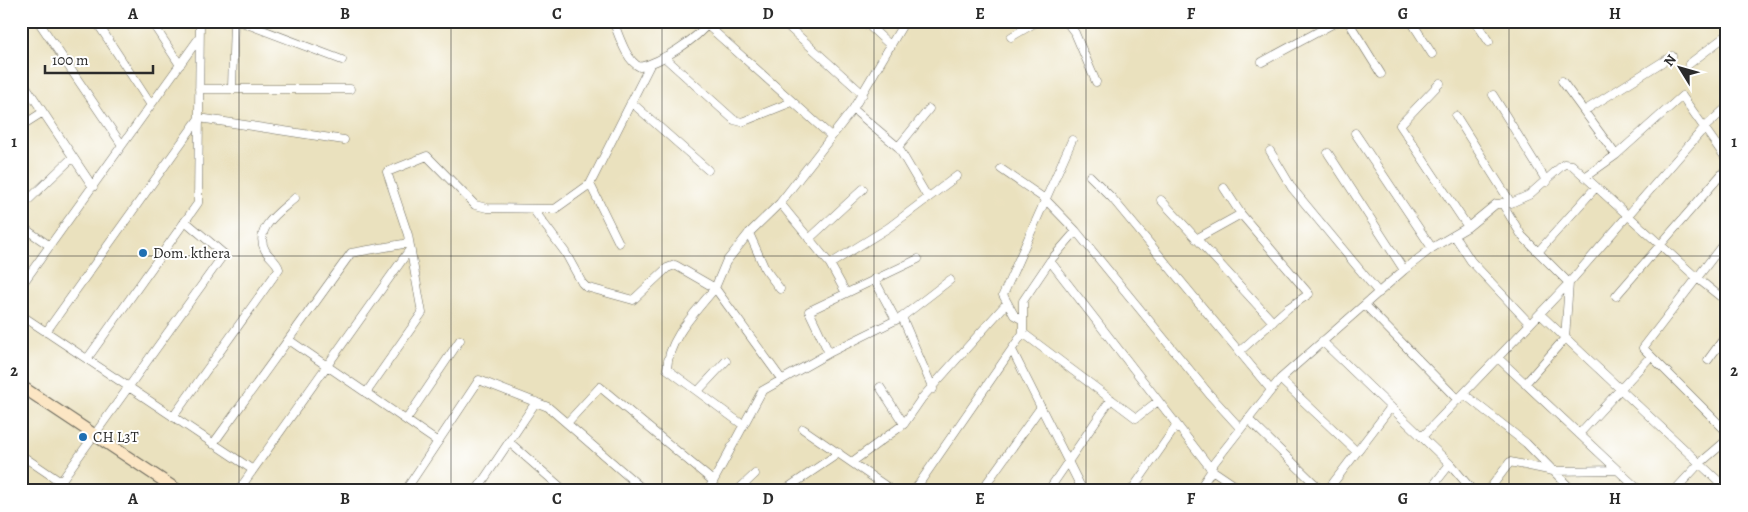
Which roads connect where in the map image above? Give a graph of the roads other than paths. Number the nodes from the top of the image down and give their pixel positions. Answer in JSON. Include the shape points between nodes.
{"nodes":[{"id":1,"x":38,"y":21,"type":"edge"},
{"id":2,"x":96,"y":21,"type":"edge"},
{"id":3,"x":151,"y":21,"type":"edge"},
{"id":4,"x":200,"y":21,"type":"edge"},
{"id":5,"x":234,"y":21,"type":"edge"},
{"id":6,"x":238,"y":21,"type":"edge"},
{"id":7,"x":613,"y":21,"type":"edge"},
{"id":8,"x":782,"y":21,"type":"edge"},
{"id":9,"x":864,"y":21,"type":"edge"},
{"id":10,"x":905,"y":21,"type":"edge"},
{"id":11,"x":1038,"y":21,"type":"edge"},
{"id":12,"x":1066,"y":21,"type":"edge"},
{"id":13,"x":1338,"y":21,"type":"edge"},
{"id":14,"x":1348,"y":21,"type":"edge"},
{"id":15,"x":1411,"y":21,"type":"edge"},
{"id":16,"x":1475,"y":21,"type":"edge"},
{"id":17,"x":708,"y":23,"type":"edge"},
{"id":18,"x":1727,"y":35,"type":"edge"},
{"id":19,"x":200,"y":37,"type":"junction"},
{"id":20,"x":1012,"y":37,"type":"dead end"},
{"id":21,"x":1489,"y":42,"type":"dead end"},
{"id":22,"x":891,"y":46,"type":"junction"},
{"id":23,"x":1432,"y":54,"type":"dead end"},
{"id":24,"x":1672,"y":56,"type":"dead end"},
{"id":25,"x":664,"y":57,"type":"junction"},
{"id":26,"x":342,"y":60,"type":"dead end"},
{"id":27,"x":1262,"y":62,"type":"dead end"},
{"id":28,"x":1689,"y":64,"type":"dead end"},
{"id":29,"x":180,"y":65,"type":"junction"},
{"id":30,"x":650,"y":65,"type":"junction"},
{"id":31,"x":1381,"y":74,"type":"dead end"},
{"id":32,"x":21,"y":79,"type":"edge"},
{"id":33,"x":1562,"y":81,"type":"dead end"},
{"id":34,"x":1096,"y":82,"type":"dead end"},
{"id":35,"x":1440,"y":83,"type":"dead end"},
{"id":36,"x":232,"y":88,"type":"junction"},
{"id":37,"x":199,"y":89,"type":"junction"},
{"id":38,"x":350,"y":89,"type":"dead end"},
{"id":39,"x":863,"y":94,"type":"junction"},
{"id":40,"x":1494,"y":95,"type":"dead end"},
{"id":41,"x":631,"y":102,"type":"junction"},
{"id":42,"x":792,"y":102,"type":"junction"},
{"id":43,"x":151,"y":105,"type":"junction"},
{"id":44,"x":1727,"y":107,"type":"edge"},
{"id":45,"x":853,"y":109,"type":"junction"},
{"id":46,"x":929,"y":109,"type":"dead end"},
{"id":47,"x":1584,"y":111,"type":"junction"},
{"id":48,"x":43,"y":112,"type":"junction"},
{"id":49,"x":1456,"y":116,"type":"dead end"},
{"id":50,"x":199,"y":118,"type":"junction"},
{"id":51,"x":21,"y":126,"type":"edge"},
{"id":52,"x":1704,"y":128,"type":"junction"},
{"id":53,"x":1355,"y":134,"type":"dead end"},
{"id":54,"x":830,"y":136,"type":"junction"},
{"id":55,"x":344,"y":140,"type":"dead end"},
{"id":56,"x":1072,"y":140,"type":"dead end"},
{"id":57,"x":122,"y":145,"type":"junction"},
{"id":58,"x":898,"y":147,"type":"junction"},
{"id":59,"x":1270,"y":151,"type":"dead end"},
{"id":60,"x":1328,"y":153,"type":"dead end"},
{"id":61,"x":1616,"y":155,"type":"junction"},
{"id":62,"x":74,"y":158,"type":"junction"},
{"id":63,"x":1727,"y":160,"type":"edge"},
{"id":64,"x":1727,"y":168,"type":"edge"},
{"id":65,"x":1001,"y":169,"type":"dead end"},
{"id":66,"x":708,"y":170,"type":"dead end"},
{"id":67,"x":956,"y":176,"type":"dead end"},
{"id":68,"x":1090,"y":176,"type":"dead end"},
{"id":69,"x":1585,"y":177,"type":"junction"},
{"id":70,"x":1547,"y":182,"type":"junction"},
{"id":71,"x":590,"y":184,"type":"junction"},
{"id":72,"x":93,"y":186,"type":"junction"},
{"id":73,"x":1224,"y":188,"type":"dead end"},
{"id":74,"x":1596,"y":188,"type":"junction"},
{"id":75,"x":863,"y":189,"type":"dead end"},
{"id":76,"x":295,"y":198,"type":"dead end"},
{"id":77,"x":928,"y":198,"type":"junction"},
{"id":78,"x":1045,"y":199,"type":"junction"},
{"id":79,"x":1161,"y":200,"type":"dead end"},
{"id":80,"x":780,"y":203,"type":"junction"},
{"id":81,"x":1502,"y":203,"type":"junction"},
{"id":82,"x":1510,"y":203,"type":"junction"},
{"id":83,"x":21,"y":207,"type":"edge"},
{"id":84,"x":533,"y":209,"type":"junction"},
{"id":85,"x":1241,"y":214,"type":"junction"},
{"id":86,"x":1628,"y":216,"type":"junction"},
{"id":87,"x":185,"y":221,"type":"junction"},
{"id":88,"x":21,"y":226,"type":"edge"},
{"id":89,"x":1468,"y":227,"type":"junction"},
{"id":90,"x":1076,"y":231,"type":"junction"},
{"id":91,"x":749,"y":233,"type":"junction"},
{"id":92,"x":1454,"y":236,"type":"junction"},
{"id":93,"x":809,"y":239,"type":"junction"},
{"id":94,"x":1196,"y":239,"type":"junction"},
{"id":95,"x":1727,"y":240,"type":"edge"},
{"id":96,"x":619,"y":243,"type":"dead end"},
{"id":97,"x":1659,"y":244,"type":"junction"},
{"id":98,"x":50,"y":246,"type":"junction"},
{"id":99,"x":410,"y":246,"type":"junction"},
{"id":100,"x":1432,"y":248,"type":"junction"},
{"id":101,"x":1538,"y":252,"type":"junction"},
{"id":102,"x":918,"y":258,"type":"dead end"},
{"id":103,"x":1050,"y":261,"type":"junction"},
{"id":104,"x":830,"y":264,"type":"junction"},
{"id":105,"x":1404,"y":270,"type":"junction"},
{"id":106,"x":1696,"y":278,"type":"junction"},
{"id":107,"x":874,"y":280,"type":"junction"},
{"id":108,"x":950,"y":280,"type":"dead end"},
{"id":109,"x":1569,"y":283,"type":"junction"},
{"id":110,"x":21,"y":286,"type":"edge"},
{"id":111,"x":714,"y":288,"type":"junction"},
{"id":112,"x":780,"y":289,"type":"dead end"},
{"id":113,"x":846,"y":293,"type":"junction"},
{"id":114,"x":1379,"y":293,"type":"junction"},
{"id":115,"x":1616,"y":296,"type":"dead end"},
{"id":116,"x":1727,"y":302,"type":"edge"},
{"id":117,"x":1007,"y":303,"type":"junction"},
{"id":118,"x":1365,"y":305,"type":"junction"},
{"id":119,"x":1540,"y":314,"type":"junction"},
{"id":120,"x":21,"y":315,"type":"edge"},
{"id":121,"x":899,"y":318,"type":"junction"},
{"id":122,"x":1023,"y":320,"type":"junction"},
{"id":123,"x":1272,"y":322,"type":"junction"},
{"id":124,"x":1530,"y":324,"type":"junction"},
{"id":125,"x":46,"y":332,"type":"junction"},
{"id":126,"x":1023,"y":333,"type":"junction"},
{"id":127,"x":1727,"y":334,"type":"edge"},
{"id":128,"x":1565,"y":338,"type":"junction"},
{"id":129,"x":289,"y":340,"type":"junction"},
{"id":130,"x":460,"y":340,"type":"dead end"},
{"id":131,"x":1322,"y":341,"type":"junction"},
{"id":132,"x":1012,"y":350,"type":"junction"},
{"id":133,"x":1239,"y":352,"type":"junction"},
{"id":134,"x":829,"y":353,"type":"junction"},
{"id":135,"x":1652,"y":356,"type":"junction"},
{"id":136,"x":1498,"y":358,"type":"junction"},
{"id":137,"x":86,"y":359,"type":"junction"},
{"id":138,"x":1708,"y":360,"type":"dead end"},
{"id":139,"x":726,"y":361,"type":"dead end"},
{"id":140,"x":327,"y":366,"type":"junction"},
{"id":141,"x":1280,"y":379,"type":"junction"},
{"id":142,"x":782,"y":380,"type":"junction"},
{"id":143,"x":1525,"y":384,"type":"junction"},
{"id":144,"x":21,"y":386,"type":"edge"},
{"id":145,"x":128,"y":387,"type":"junction"},
{"id":146,"x":880,"y":387,"type":"dead end"},
{"id":147,"x":933,"y":389,"type":"junction"},
{"id":148,"x":1620,"y":389,"type":"junction"},
{"id":149,"x":1271,"y":390,"type":"junction"},
{"id":150,"x":698,"y":391,"type":"junction"},
{"id":151,"x":366,"y":393,"type":"junction"},
{"id":152,"x":1461,"y":397,"type":"junction"},
{"id":153,"x":1111,"y":399,"type":"junction"},
{"id":154,"x":1158,"y":401,"type":"junction"},
{"id":155,"x":536,"y":402,"type":"junction"},
{"id":156,"x":1041,"y":407,"type":"junction"},
{"id":157,"x":1391,"y":407,"type":"junction"},
{"id":158,"x":173,"y":417,"type":"junction"},
{"id":159,"x":1248,"y":419,"type":"junction"},
{"id":160,"x":406,"y":420,"type":"junction"},
{"id":161,"x":567,"y":423,"type":"junction"},
{"id":162,"x":904,"y":424,"type":"junction"},
{"id":163,"x":743,"y":425,"type":"junction"},
{"id":164,"x":1177,"y":425,"type":"junction"},
{"id":165,"x":1240,"y":428,"type":"junction"},
{"id":166,"x":803,"y":429,"type":"dead end"},
{"id":167,"x":1727,"y":432,"type":"edge"},
{"id":168,"x":94,"y":434,"type":"junction"},
{"id":169,"x":1579,"y":434,"type":"junction"},
{"id":170,"x":1422,"y":437,"type":"junction"},
{"id":171,"x":1727,"y":440,"type":"edge"},
{"id":172,"x":438,"y":442,"type":"junction"},
{"id":173,"x":509,"y":442,"type":"junction"},
{"id":174,"x":213,"y":444,"type":"junction"},
{"id":175,"x":1357,"y":452,"type":"junction"},
{"id":176,"x":839,"y":453,"type":"junction"},
{"id":177,"x":21,"y":455,"type":"edge"},
{"id":178,"x":852,"y":462,"type":"junction"},
{"id":179,"x":1068,"y":462,"type":"junction"},
{"id":180,"x":1450,"y":464,"type":"junction"},
{"id":181,"x":1699,"y":464,"type":"junction"},
{"id":182,"x":1211,"y":469,"type":"junction"},
{"id":183,"x":253,"y":470,"type":"junction"},
{"id":184,"x":1553,"y":470,"type":"junction"},
{"id":185,"x":1618,"y":470,"type":"junction"},
{"id":186,"x":755,"y":474,"type":"dead end"},
{"id":187,"x":60,"y":482,"type":"junction"},
{"id":188,"x":711,"y":486,"type":"edge"},
{"id":189,"x":1723,"y":487,"type":"edge"},
{"id":190,"x":480,"y":489,"type":"edge"},
{"id":191,"x":54,"y":491,"type":"edge"},
{"id":192,"x":74,"y":491,"type":"edge"},
{"id":193,"x":179,"y":491,"type":"edge"},
{"id":194,"x":238,"y":491,"type":"edge"},
{"id":195,"x":405,"y":491,"type":"edge"},
{"id":196,"x":565,"y":491,"type":"edge"},
{"id":197,"x":645,"y":491,"type":"edge"},
{"id":198,"x":720,"y":491,"type":"edge"},
{"id":199,"x":737,"y":491,"type":"edge"},
{"id":200,"x":783,"y":491,"type":"edge"},
{"id":201,"x":893,"y":491,"type":"edge"},
{"id":202,"x":914,"y":491,"type":"edge"},
{"id":203,"x":981,"y":491,"type":"edge"},
{"id":204,"x":1048,"y":491,"type":"edge"},
{"id":205,"x":1083,"y":491,"type":"edge"},
{"id":206,"x":1131,"y":491,"type":"edge"},
{"id":207,"x":1198,"y":491,"type":"edge"},
{"id":208,"x":1244,"y":491,"type":"edge"},
{"id":209,"x":1322,"y":491,"type":"edge"},
{"id":210,"x":1327,"y":491,"type":"edge"},
{"id":211,"x":1430,"y":491,"type":"edge"},
{"id":212,"x":1473,"y":491,"type":"edge"},
{"id":213,"x":1488,"y":491,"type":"edge"},
{"id":214,"x":1573,"y":491,"type":"edge"},
{"id":215,"x":1640,"y":491,"type":"edge"},
{"id":216,"x":1674,"y":491,"type":"edge"}],
"edges":[{"from":1,"to":57,"type":"street"},
{"from":2,"to":43,"type":"street"},
{"from":3,"to":29,"type":"street"},
{"from":4,"to":19,"type":"street"},
{"from":5,"to":36,"type":"street"},
{"from":6,"to":26,"type":"street"},
{"from":7,"to":30,"type":"street","via":[[636,65]]},
{"from":8,"to":39,"type":"street"},
{"from":9,"to":22,"type":"street"},
{"from":10,"to":22,"type":"street"},
{"from":11,"to":20,"type":"street"},
{"from":12,"to":34,"type":"street","via":[[1075,33]]},
{"from":13,"to":27,"type":"street"},
{"from":14,"to":31,"type":"street"},
{"from":15,"to":23,"type":"street"},
{"from":16,"to":21,"type":"street"},
{"from":17,"to":25,"type":"street"},
{"from":17,"to":42,"type":"street"},
{"from":18,"to":28,"type":"street"},
{"from":19,"to":29,"type":"street"},
{"from":19,"to":37,"type":"street"},
{"from":22,"to":39,"type":"street"},
{"from":24,"to":47,"type":"street"},
{"from":25,"to":30,"type":"street"},
{"from":25,"to":42,"type":"street","via":[[734,120],[742,122]]},
{"from":29,"to":43,"type":"street"},
{"from":30,"to":41,"type":"street"},
{"from":32,"to":48,"type":"street"},
{"from":33,"to":47,"type":"street"},
{"from":35,"to":89,"type":"street","via":[[1400,125]]},
{"from":36,"to":37,"type":"street"},
{"from":36,"to":38,"type":"street"},
{"from":37,"to":50,"type":"street"},
{"from":39,"to":45,"type":"street"},
{"from":40,"to":70,"type":"street"},
{"from":41,"to":66,"type":"street"},
{"from":41,"to":71,"type":"street"},
{"from":42,"to":54,"type":"street"},
{"from":43,"to":57,"type":"street"},
{"from":44,"to":52,"type":"street"},
{"from":45,"to":54,"type":"street"},
{"from":45,"to":58,"type":"street"},
{"from":46,"to":58,"type":"street"},
{"from":47,"to":61,"type":"street"},
{"from":48,"to":51,"type":"street"},
{"from":48,"to":62,"type":"street"},
{"from":49,"to":82,"type":"street"},
{"from":50,"to":55,"type":"street"},
{"from":50,"to":87,"type":"street","via":[[198,203]]},
{"from":50,"to":125,"type":"street"},
{"from":52,"to":61,"type":"street","via":[[1682,96]]},
{"from":52,"to":63,"type":"street"},
{"from":52,"to":86,"type":"street"},
{"from":53,"to":100,"type":"street"},
{"from":54,"to":80,"type":"street"},
{"from":56,"to":78,"type":"street"},
{"from":57,"to":72,"type":"street"},
{"from":58,"to":77,"type":"street"},
{"from":59,"to":114,"type":"street","via":[[1292,188]]},
{"from":60,"to":105,"type":"street"},
{"from":61,"to":69,"type":"street"},
{"from":62,"to":72,"type":"street"},
{"from":62,"to":83,"type":"street"},
{"from":64,"to":97,"type":"street"},
{"from":65,"to":78,"type":"street"},
{"from":67,"to":77,"type":"street"},
{"from":68,"to":133,"type":"street","via":[[1112,198]]},
{"from":69,"to":70,"type":"street","via":[[1564,164]]},
{"from":69,"to":74,"type":"street"},
{"from":70,"to":82,"type":"street"},
{"from":71,"to":84,"type":"street","via":[[555,209]]},
{"from":71,"to":96,"type":"street"},
{"from":72,"to":98,"type":"street"},
{"from":73,"to":85,"type":"street"},
{"from":74,"to":86,"type":"street"},
{"from":74,"to":101,"type":"street"},
{"from":75,"to":93,"type":"street"},
{"from":76,"to":158,"type":"street","via":[[271,219],[264,234],[265,250],[279,270]]},
{"from":77,"to":104,"type":"street","via":[[888,228]]},
{"from":78,"to":90,"type":"street"},
{"from":78,"to":117,"type":"street","via":[[1003,295]]},
{"from":79,"to":94,"type":"street"},
{"from":80,"to":91,"type":"street"},
{"from":80,"to":93,"type":"street"},
{"from":81,"to":82,"type":"street"},
{"from":81,"to":89,"type":"street","via":[[1496,204]]},
{"from":81,"to":101,"type":"street","via":[[1522,236]]},
{"from":84,"to":99,"type":"street","via":[[474,205],[427,156],[387,172]]},
{"from":84,"to":111,"type":"street","via":[[586,287],[633,300],[675,265]]},
{"from":85,"to":94,"type":"street"},
{"from":85,"to":123,"type":"street","via":[[1309,294]]},
{"from":86,"to":97,"type":"street"},
{"from":86,"to":109,"type":"street"},
{"from":87,"to":137,"type":"street"},
{"from":87,"to":145,"type":"street","via":[[224,254]]},
{"from":88,"to":98,"type":"street"},
{"from":89,"to":92,"type":"street"},
{"from":90,"to":103,"type":"street"},
{"from":90,"to":165,"type":"street"},
{"from":91,"to":111,"type":"street","via":[[726,262]]},
{"from":91,"to":112,"type":"street","via":[[765,269]]},
{"from":92,"to":100,"type":"street"},
{"from":92,"to":124,"type":"street","via":[[1471,261]]},
{"from":93,"to":104,"type":"street"},
{"from":94,"to":123,"type":"street"},
{"from":95,"to":106,"type":"street"},
{"from":97,"to":106,"type":"street"},
{"from":97,"to":115,"type":"street"},
{"from":98,"to":110,"type":"street"},
{"from":99,"to":129,"type":"street","via":[[351,254]]},
{"from":99,"to":140,"type":"street"},
{"from":99,"to":151,"type":"street","via":[[422,314]]},
{"from":100,"to":105,"type":"street"},
{"from":101,"to":109,"type":"street"},
{"from":102,"to":107,"type":"street"},
{"from":103,"to":122,"type":"street","via":[[1023,301]]},
{"from":103,"to":154,"type":"street"},
{"from":104,"to":113,"type":"street"},
{"from":105,"to":114,"type":"street"},
{"from":106,"to":116,"type":"street"},
{"from":106,"to":135,"type":"street","via":[[1643,348]]},
{"from":107,"to":113,"type":"street"},
{"from":107,"to":121,"type":"street"},
{"from":108,"to":121,"type":"street"},
{"from":109,"to":119,"type":"street"},
{"from":109,"to":128,"type":"street"},
{"from":111,"to":142,"type":"street"},
{"from":111,"to":150,"type":"street","via":[[673,344],[667,358],[667,369]]},
{"from":113,"to":134,"type":"street","via":[[809,310]]},
{"from":114,"to":118,"type":"street"},
{"from":117,"to":122,"type":"street","via":[[1014,315]]},
{"from":117,"to":147,"type":"street"},
{"from":118,"to":131,"type":"street"},
{"from":118,"to":152,"type":"street"},
{"from":119,"to":124,"type":"street"},
{"from":119,"to":128,"type":"street"},
{"from":120,"to":125,"type":"street"},
{"from":121,"to":134,"type":"street"},
{"from":121,"to":147,"type":"street"},
{"from":122,"to":126,"type":"street"},
{"from":123,"to":133,"type":"street"},
{"from":124,"to":136,"type":"street"},
{"from":125,"to":137,"type":"street"},
{"from":126,"to":132,"type":"street"},
{"from":126,"to":153,"type":"street"},
{"from":127,"to":138,"type":"street"},
{"from":128,"to":143,"type":"street"},
{"from":128,"to":148,"type":"street"},
{"from":129,"to":140,"type":"street"},
{"from":129,"to":174,"type":"street"},
{"from":130,"to":160,"type":"street"},
{"from":131,"to":141,"type":"street"},
{"from":131,"to":157,"type":"street"},
{"from":132,"to":156,"type":"street"},
{"from":132,"to":202,"type":"street"},
{"from":133,"to":149,"type":"street"},
{"from":134,"to":142,"type":"street"},
{"from":135,"to":148,"type":"street"},
{"from":135,"to":167,"type":"street"},
{"from":136,"to":143,"type":"street"},
{"from":136,"to":152,"type":"street"},
{"from":137,"to":145,"type":"street"},
{"from":139,"to":150,"type":"street"},
{"from":140,"to":151,"type":"street"},
{"from":140,"to":183,"type":"street"},
{"from":141,"to":149,"type":"street"},
{"from":141,"to":175,"type":"street"},
{"from":142,"to":163,"type":"street","via":[[762,391]]},
{"from":143,"to":169,"type":"street"},
{"from":144,"to":168,"type":"street"},
{"from":145,"to":158,"type":"street"},
{"from":145,"to":168,"type":"street"},
{"from":146,"to":162,"type":"street"},
{"from":147,"to":162,"type":"street","via":[[922,398]]},
{"from":148,"to":169,"type":"street"},
{"from":148,"to":181,"type":"street"},
{"from":149,"to":159,"type":"street"},
{"from":150,"to":163,"type":"street"},
{"from":151,"to":160,"type":"street"},
{"from":152,"to":170,"type":"street"},
{"from":152,"to":184,"type":"street","via":[[1526,443]]},
{"from":153,"to":154,"type":"street","via":[[1136,418]]},
{"from":153,"to":179,"type":"street"},
{"from":154,"to":164,"type":"street"},
{"from":155,"to":161,"type":"street","via":[[548,407]]},
{"from":155,"to":172,"type":"street","via":[[479,380]]},
{"from":155,"to":173,"type":"street"},
{"from":156,"to":179,"type":"street"},
{"from":156,"to":203,"type":"street"},
{"from":157,"to":170,"type":"street"},
{"from":157,"to":175,"type":"street"},
{"from":158,"to":174,"type":"street"},
{"from":159,"to":165,"type":"street"},
{"from":159,"to":209,"type":"street"},
{"from":160,"to":172,"type":"street"},
{"from":161,"to":188,"type":"street","via":[[600,387]]},
{"from":161,"to":197,"type":"street"},
{"from":162,"to":178,"type":"street"},
{"from":163,"to":188,"type":"street"},
{"from":164,"to":182,"type":"street"},
{"from":164,"to":206,"type":"street"},
{"from":165,"to":182,"type":"street"},
{"from":166,"to":176,"type":"street"},
{"from":168,"to":187,"type":"street"},
{"from":168,"to":193,"type":"street"},
{"from":169,"to":185,"type":"street"},
{"from":170,"to":180,"type":"street"},
{"from":171,"to":181,"type":"street"},
{"from":172,"to":195,"type":"street"},
{"from":173,"to":190,"type":"street"},
{"from":173,"to":196,"type":"street"},
{"from":174,"to":183,"type":"street"},
{"from":175,"to":210,"type":"street"},
{"from":176,"to":178,"type":"street"},
{"from":176,"to":200,"type":"street"},
{"from":177,"to":187,"type":"street"},
{"from":178,"to":201,"type":"street"},
{"from":179,"to":204,"type":"street"},
{"from":179,"to":205,"type":"street"},
{"from":180,"to":211,"type":"street"},
{"from":180,"to":212,"type":"street"},
{"from":181,"to":189,"type":"street"},
{"from":181,"to":216,"type":"street"},
{"from":182,"to":207,"type":"street"},
{"from":182,"to":208,"type":"street"},
{"from":183,"to":194,"type":"street"},
{"from":184,"to":185,"type":"street"},
{"from":184,"to":213,"type":"street","via":[[1510,462]]},
{"from":184,"to":214,"type":"street"},
{"from":185,"to":215,"type":"street"},
{"from":186,"to":199,"type":"street"},
{"from":187,"to":191,"type":"street"},
{"from":187,"to":192,"type":"street"},
{"from":188,"to":198,"type":"street"}]}
